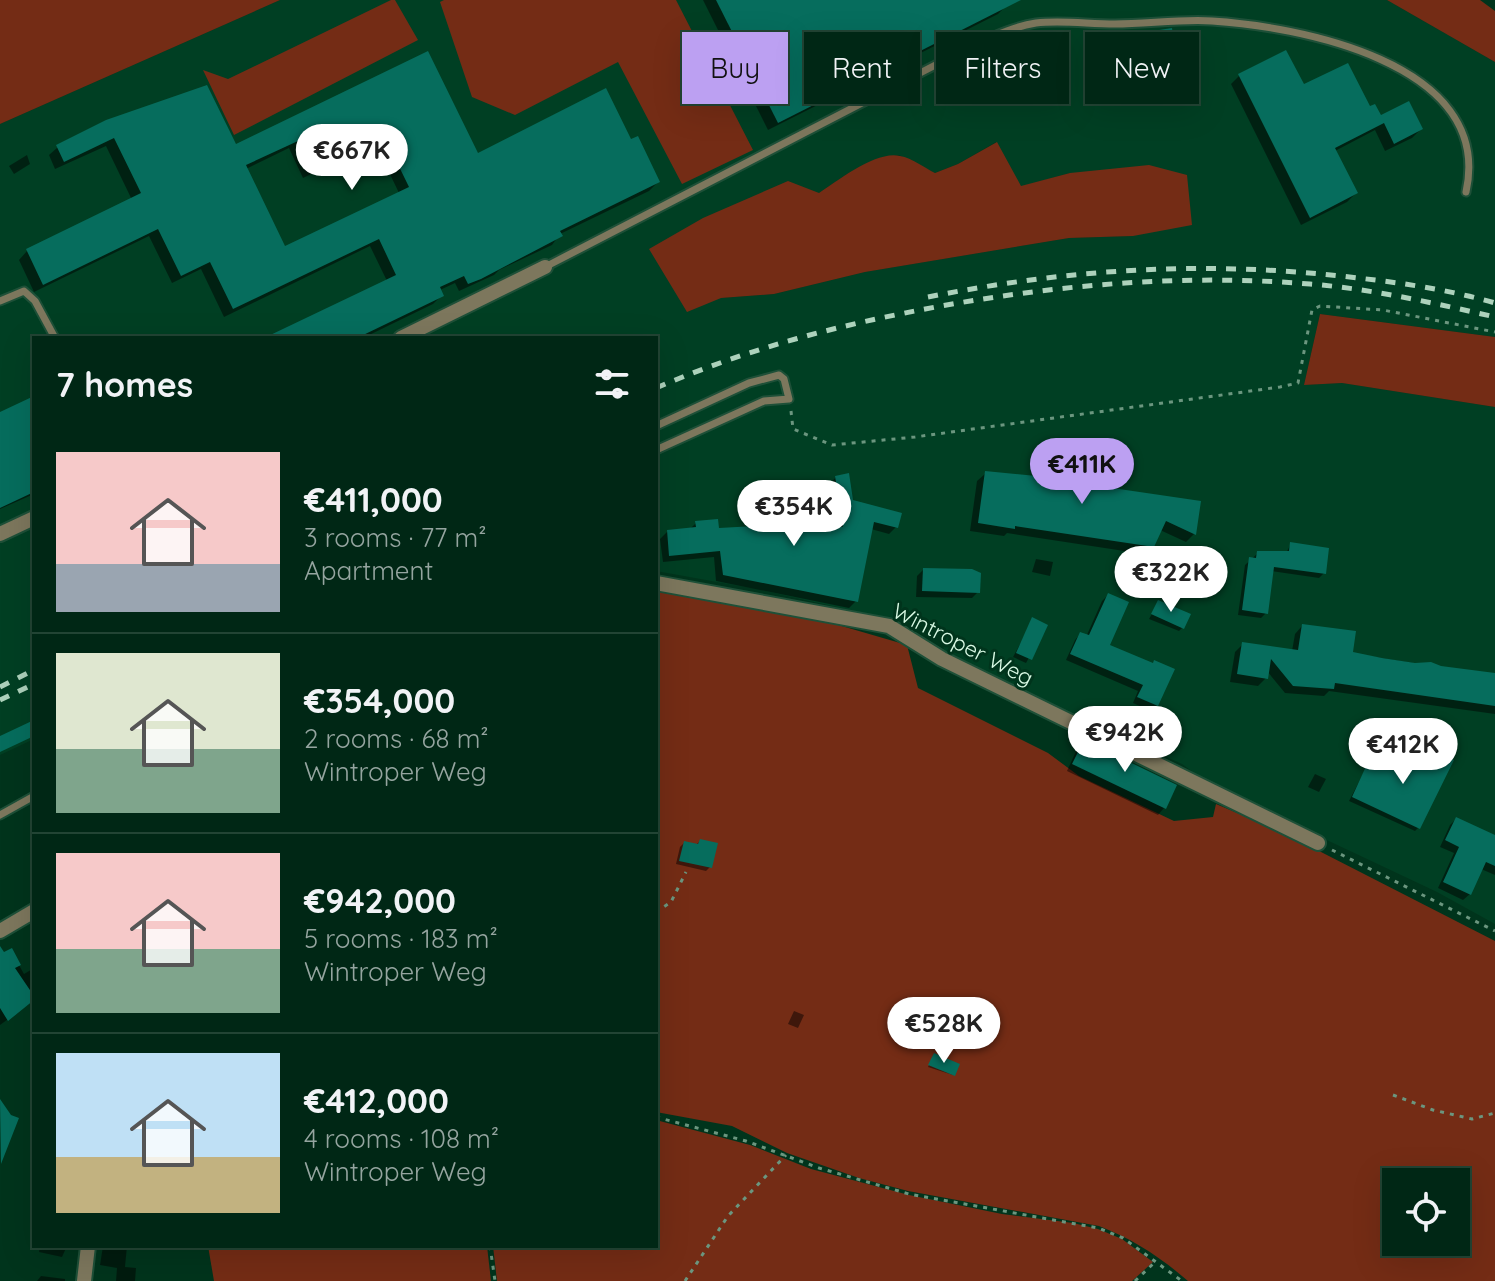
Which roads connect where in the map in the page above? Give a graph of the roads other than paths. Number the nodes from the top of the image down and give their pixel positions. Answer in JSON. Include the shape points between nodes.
{"nodes":[{"id":1,"x":1410,"y":65,"type":"dead end"},
{"id":2,"x":1476,"y":173,"type":"dead end"},
{"id":3,"x":1466,"y":192,"type":"dead end"},
{"id":4,"x":545,"y":267,"type":"joint"},
{"id":5,"x":0,"y":301,"type":"edge"},
{"id":6,"x":54,"y":336,"type":"edge"},
{"id":7,"x":405,"y":336,"type":"edge"},
{"id":8,"x":658,"y":425,"type":"edge"},
{"id":9,"x":658,"y":449,"type":"edge"},
{"id":10,"x":32,"y":519,"type":"edge"},
{"id":11,"x":0,"y":534,"type":"edge"},
{"id":12,"x":658,"y":583,"type":"edge"},
{"id":13,"x":32,"y":797,"type":"edge"},
{"id":14,"x":0,"y":815,"type":"edge"},
{"id":15,"x":1318,"y":843,"type":"road end"},
{"id":16,"x":32,"y":912,"type":"edge"},
{"id":17,"x":0,"y":931,"type":"edge"},
{"id":18,"x":88,"y":1248,"type":"edge"},
{"id":19,"x":84,"y":1281,"type":"edge"}],
"edges":[{"from":1,"to":4,"type":"lane","via":[[1322,36],[1228,22],[1032,24],[978,43]]},
{"from":2,"to":3,"type":"lane"},
{"from":4,"to":7,"type":"street"},
{"from":5,"to":6,"type":"lane","via":[[24,291]]},
{"from":8,"to":9,"type":"lane","via":[[749,383],[779,375],[784,379],[789,399],[764,401]]},
{"from":10,"to":11,"type":"street"},
{"from":12,"to":15,"type":"street","name":"Wintroper Weg","via":[[889,626],[952,664]]},
{"from":13,"to":14,"type":"lane"},
{"from":16,"to":17,"type":"street"},
{"from":18,"to":19,"type":"street"}]}
